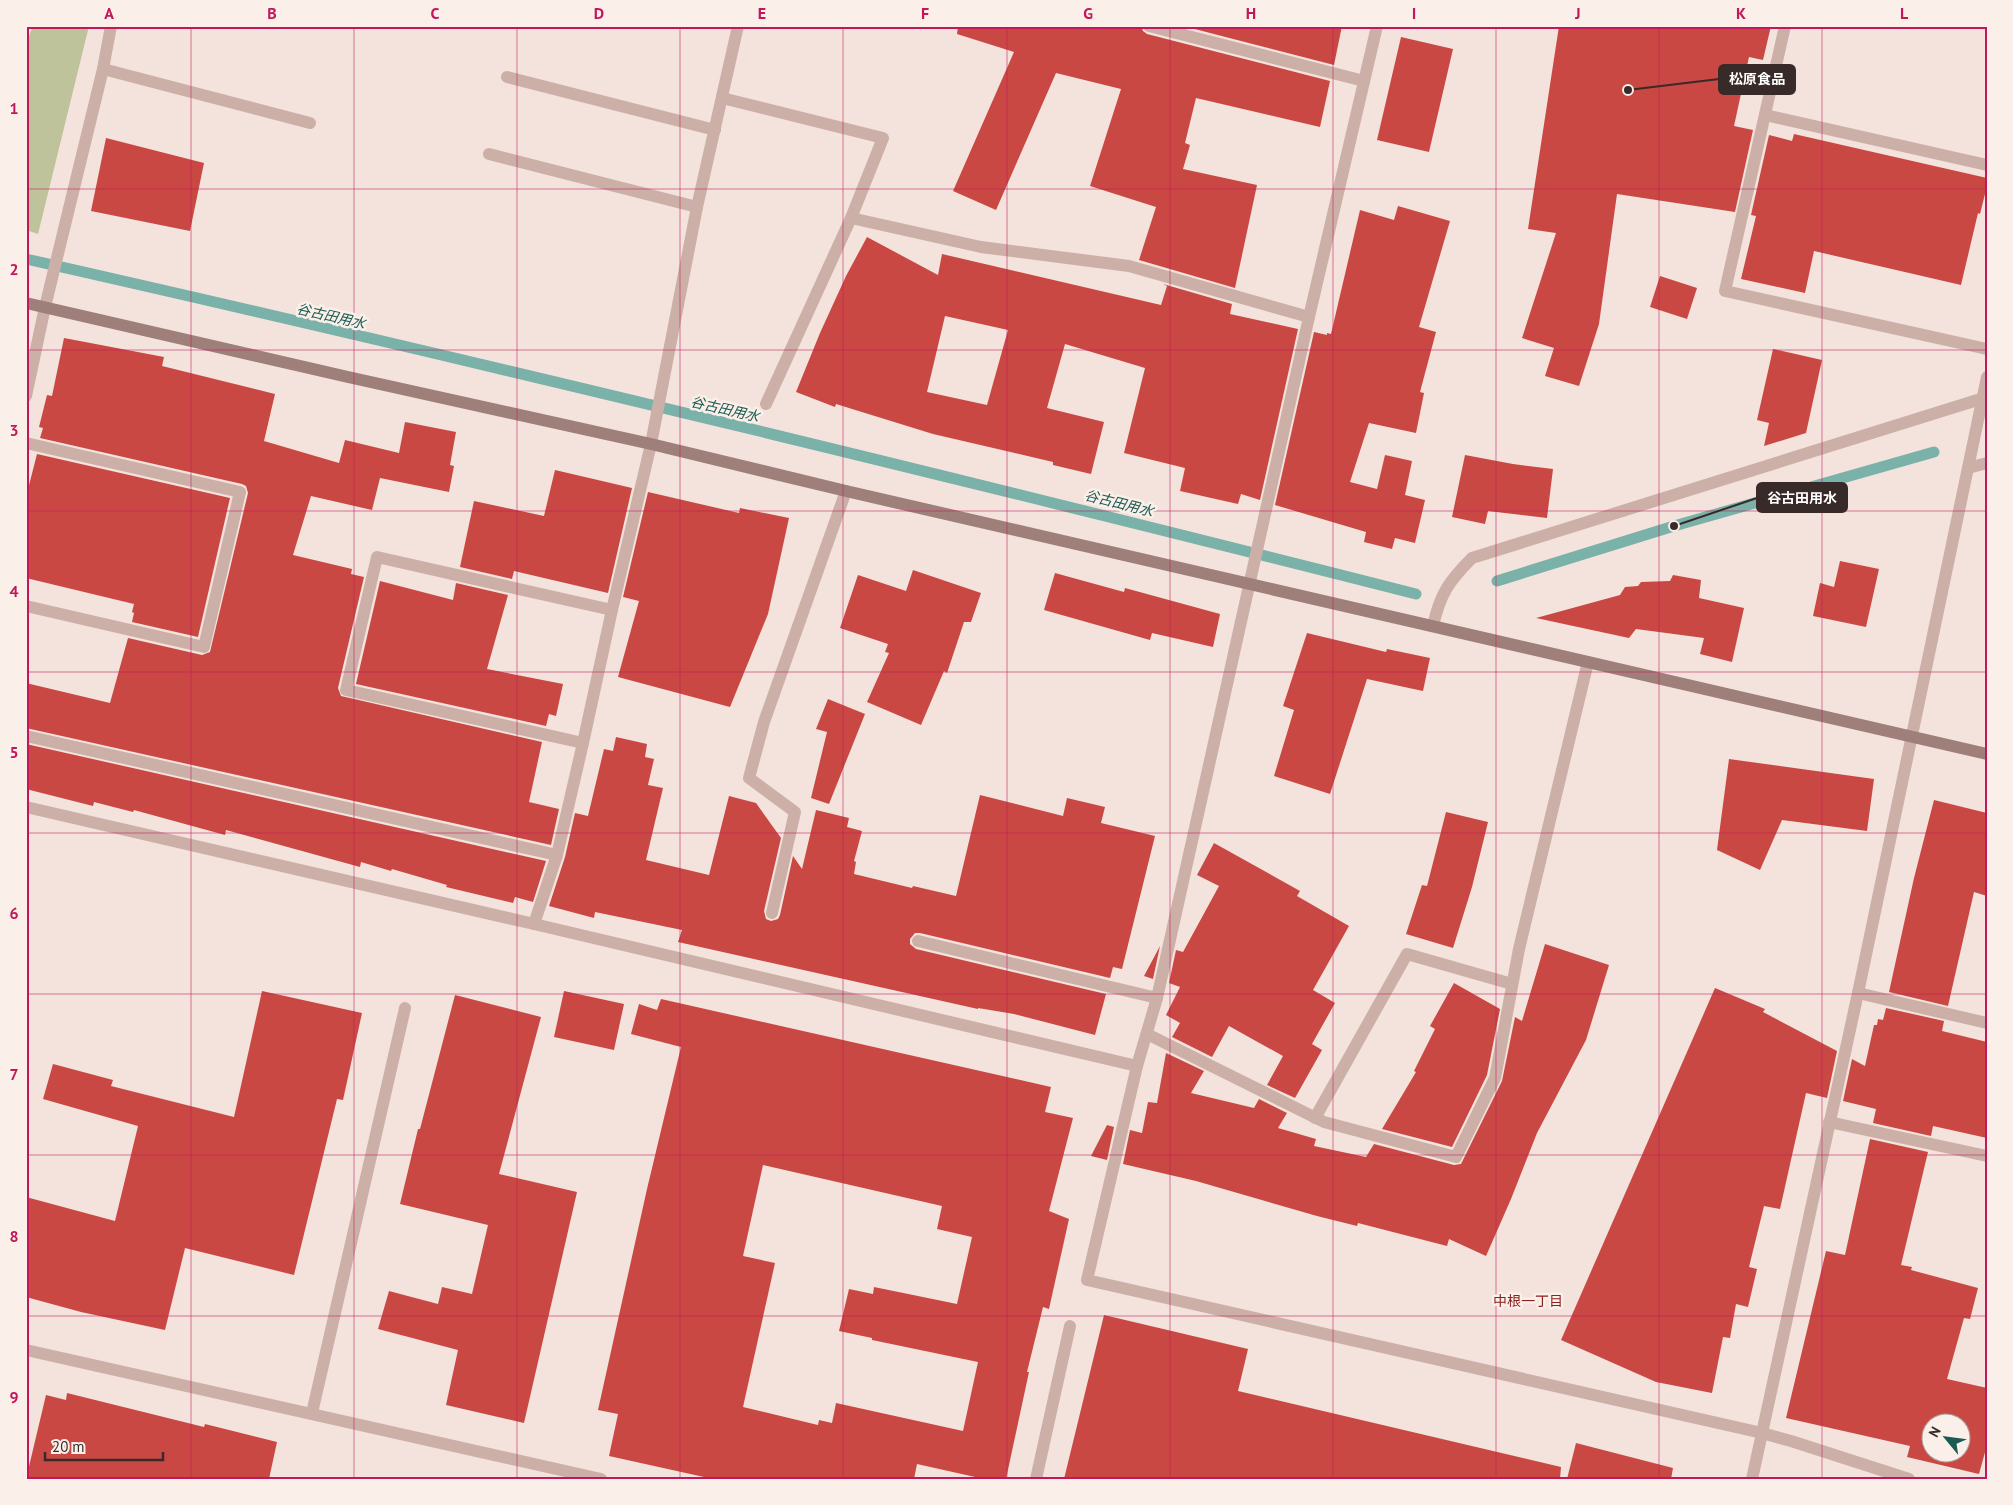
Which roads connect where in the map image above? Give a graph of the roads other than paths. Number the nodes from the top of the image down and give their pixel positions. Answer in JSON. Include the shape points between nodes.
{"nodes":[{"id":1,"x":111,"y":26,"type":"edge"},
{"id":2,"x":738,"y":26,"type":"edge"},
{"id":3,"x":1149,"y":26,"type":"edge"},
{"id":4,"x":1377,"y":26,"type":"edge"},
{"id":5,"x":1785,"y":26,"type":"edge"},
{"id":6,"x":103,"y":69,"type":"junction"},
{"id":7,"x":507,"y":77,"type":"dead end"},
{"id":8,"x":1364,"y":81,"type":"junction"},
{"id":9,"x":722,"y":98,"type":"junction"},
{"id":10,"x":1765,"y":115,"type":"junction"},
{"id":11,"x":310,"y":123,"type":"dead end"},
{"id":12,"x":715,"y":130,"type":"junction"},
{"id":13,"x":489,"y":154,"type":"dead end"},
{"id":14,"x":1987,"y":165,"type":"edge"},
{"id":15,"x":697,"y":206,"type":"junction"},
{"id":16,"x":851,"y":218,"type":"junction"},
{"id":17,"x":26,"y":303,"type":"edge"},
{"id":18,"x":44,"y":307,"type":"junction"},
{"id":19,"x":1309,"y":317,"type":"junction"},
{"id":20,"x":1987,"y":349,"type":"edge"},
{"id":21,"x":1987,"y":377,"type":"edge"},
{"id":22,"x":26,"y":396,"type":"edge"},
{"id":23,"x":1984,"y":397,"type":"edge"},
{"id":24,"x":766,"y":404,"type":"dead end"},
{"id":25,"x":26,"y":443,"type":"edge"},
{"id":26,"x":651,"y":444,"type":"junction"},
{"id":27,"x":1987,"y":463,"type":"edge"},
{"id":28,"x":1968,"y":468,"type":"junction"},
{"id":29,"x":846,"y":491,"type":"junction"},
{"id":30,"x":1250,"y":584,"type":"junction"},
{"id":31,"x":26,"y":606,"type":"edge"},
{"id":32,"x":612,"y":610,"type":"junction"},
{"id":33,"x":1433,"y":626,"type":"junction"},
{"id":34,"x":1588,"y":662,"type":"junction"},
{"id":35,"x":26,"y":736,"type":"edge"},
{"id":36,"x":1910,"y":737,"type":"junction"},
{"id":37,"x":583,"y":744,"type":"junction"},
{"id":38,"x":1987,"y":754,"type":"edge"},
{"id":39,"x":26,"y":807,"type":"edge"},
{"id":40,"x":556,"y":855,"type":"junction"},
{"id":41,"x":772,"y":913,"type":"dead end"},
{"id":42,"x":534,"y":924,"type":"junction"},
{"id":43,"x":918,"y":941,"type":"dead end"},
{"id":44,"x":1512,"y":984,"type":"junction"},
{"id":45,"x":1858,"y":994,"type":"junction"},
{"id":46,"x":1157,"y":998,"type":"junction"},
{"id":47,"x":405,"y":1008,"type":"dead end"},
{"id":48,"x":1987,"y":1023,"type":"edge"},
{"id":49,"x":1148,"y":1034,"type":"junction"},
{"id":50,"x":1137,"y":1066,"type":"junction"},
{"id":51,"x":1315,"y":1118,"type":"junction"},
{"id":52,"x":1829,"y":1122,"type":"junction"},
{"id":53,"x":1987,"y":1156,"type":"edge"},
{"id":54,"x":1070,"y":1326,"type":"dead end"},
{"id":55,"x":26,"y":1350,"type":"edge"},
{"id":56,"x":312,"y":1414,"type":"junction"},
{"id":57,"x":1762,"y":1434,"type":"junction"},
{"id":58,"x":601,"y":1479,"type":"edge"},
{"id":59,"x":1036,"y":1479,"type":"edge"},
{"id":60,"x":1752,"y":1479,"type":"edge"},
{"id":61,"x":1909,"y":1479,"type":"edge"}],
"edges":[{"from":1,"to":6,"type":"street"},
{"from":2,"to":9,"type":"street"},
{"from":3,"to":8,"type":"street"},
{"from":4,"to":8,"type":"street"},
{"from":5,"to":10,"type":"street"},
{"from":6,"to":11,"type":"street"},
{"from":6,"to":18,"type":"street"},
{"from":7,"to":12,"type":"street"},
{"from":8,"to":19,"type":"street"},
{"from":9,"to":12,"type":"street"},
{"from":9,"to":16,"type":"street","via":[[883,138]]},
{"from":10,"to":14,"type":"street"},
{"from":10,"to":20,"type":"street","via":[[1725,291]]},
{"from":12,"to":15,"type":"street"},
{"from":13,"to":15,"type":"street"},
{"from":15,"to":26,"type":"street"},
{"from":16,"to":19,"type":"street","via":[[981,247],[1129,266]]},
{"from":16,"to":24,"type":"street"},
{"from":17,"to":18,"type":"street"},
{"from":18,"to":22,"type":"street"},
{"from":18,"to":26,"type":"street"},
{"from":19,"to":30,"type":"street"},
{"from":21,"to":23,"type":"street"},
{"from":23,"to":28,"type":"street"},
{"from":23,"to":33,"type":"street","via":[[1472,558],[1452,578],[1438,606]]},
{"from":25,"to":31,"type":"street","via":[[240,492],[204,647]]},
{"from":26,"to":29,"type":"street"},
{"from":26,"to":32,"type":"street"},
{"from":27,"to":28,"type":"street"},
{"from":28,"to":36,"type":"street"},
{"from":29,"to":30,"type":"street"},
{"from":29,"to":41,"type":"street","via":[[764,722],[749,778],[795,812]]},
{"from":30,"to":33,"type":"street"},
{"from":30,"to":46,"type":"street"},
{"from":32,"to":37,"type":"street"},
{"from":32,"to":37,"type":"street","via":[[377,557],[346,690]]},
{"from":33,"to":34,"type":"street"},
{"from":34,"to":36,"type":"street"},
{"from":34,"to":44,"type":"street"},
{"from":35,"to":40,"type":"street"},
{"from":36,"to":38,"type":"street"},
{"from":36,"to":45,"type":"street"},
{"from":37,"to":40,"type":"street"},
{"from":39,"to":42,"type":"street"},
{"from":40,"to":42,"type":"street"},
{"from":42,"to":50,"type":"street"},
{"from":43,"to":46,"type":"street"},
{"from":44,"to":51,"type":"street","via":[[1407,954]]},
{"from":44,"to":51,"type":"street","via":[[1495,1078],[1456,1157]]},
{"from":45,"to":48,"type":"street"},
{"from":45,"to":52,"type":"street"},
{"from":46,"to":49,"type":"street"},
{"from":47,"to":56,"type":"street"},
{"from":49,"to":50,"type":"street"},
{"from":49,"to":51,"type":"street"},
{"from":50,"to":57,"type":"street","via":[[1087,1280]]},
{"from":52,"to":53,"type":"street"},
{"from":52,"to":57,"type":"street"},
{"from":54,"to":59,"type":"street"},
{"from":55,"to":56,"type":"street"},
{"from":56,"to":58,"type":"street"},
{"from":57,"to":60,"type":"street"},
{"from":57,"to":61,"type":"street"}]}
